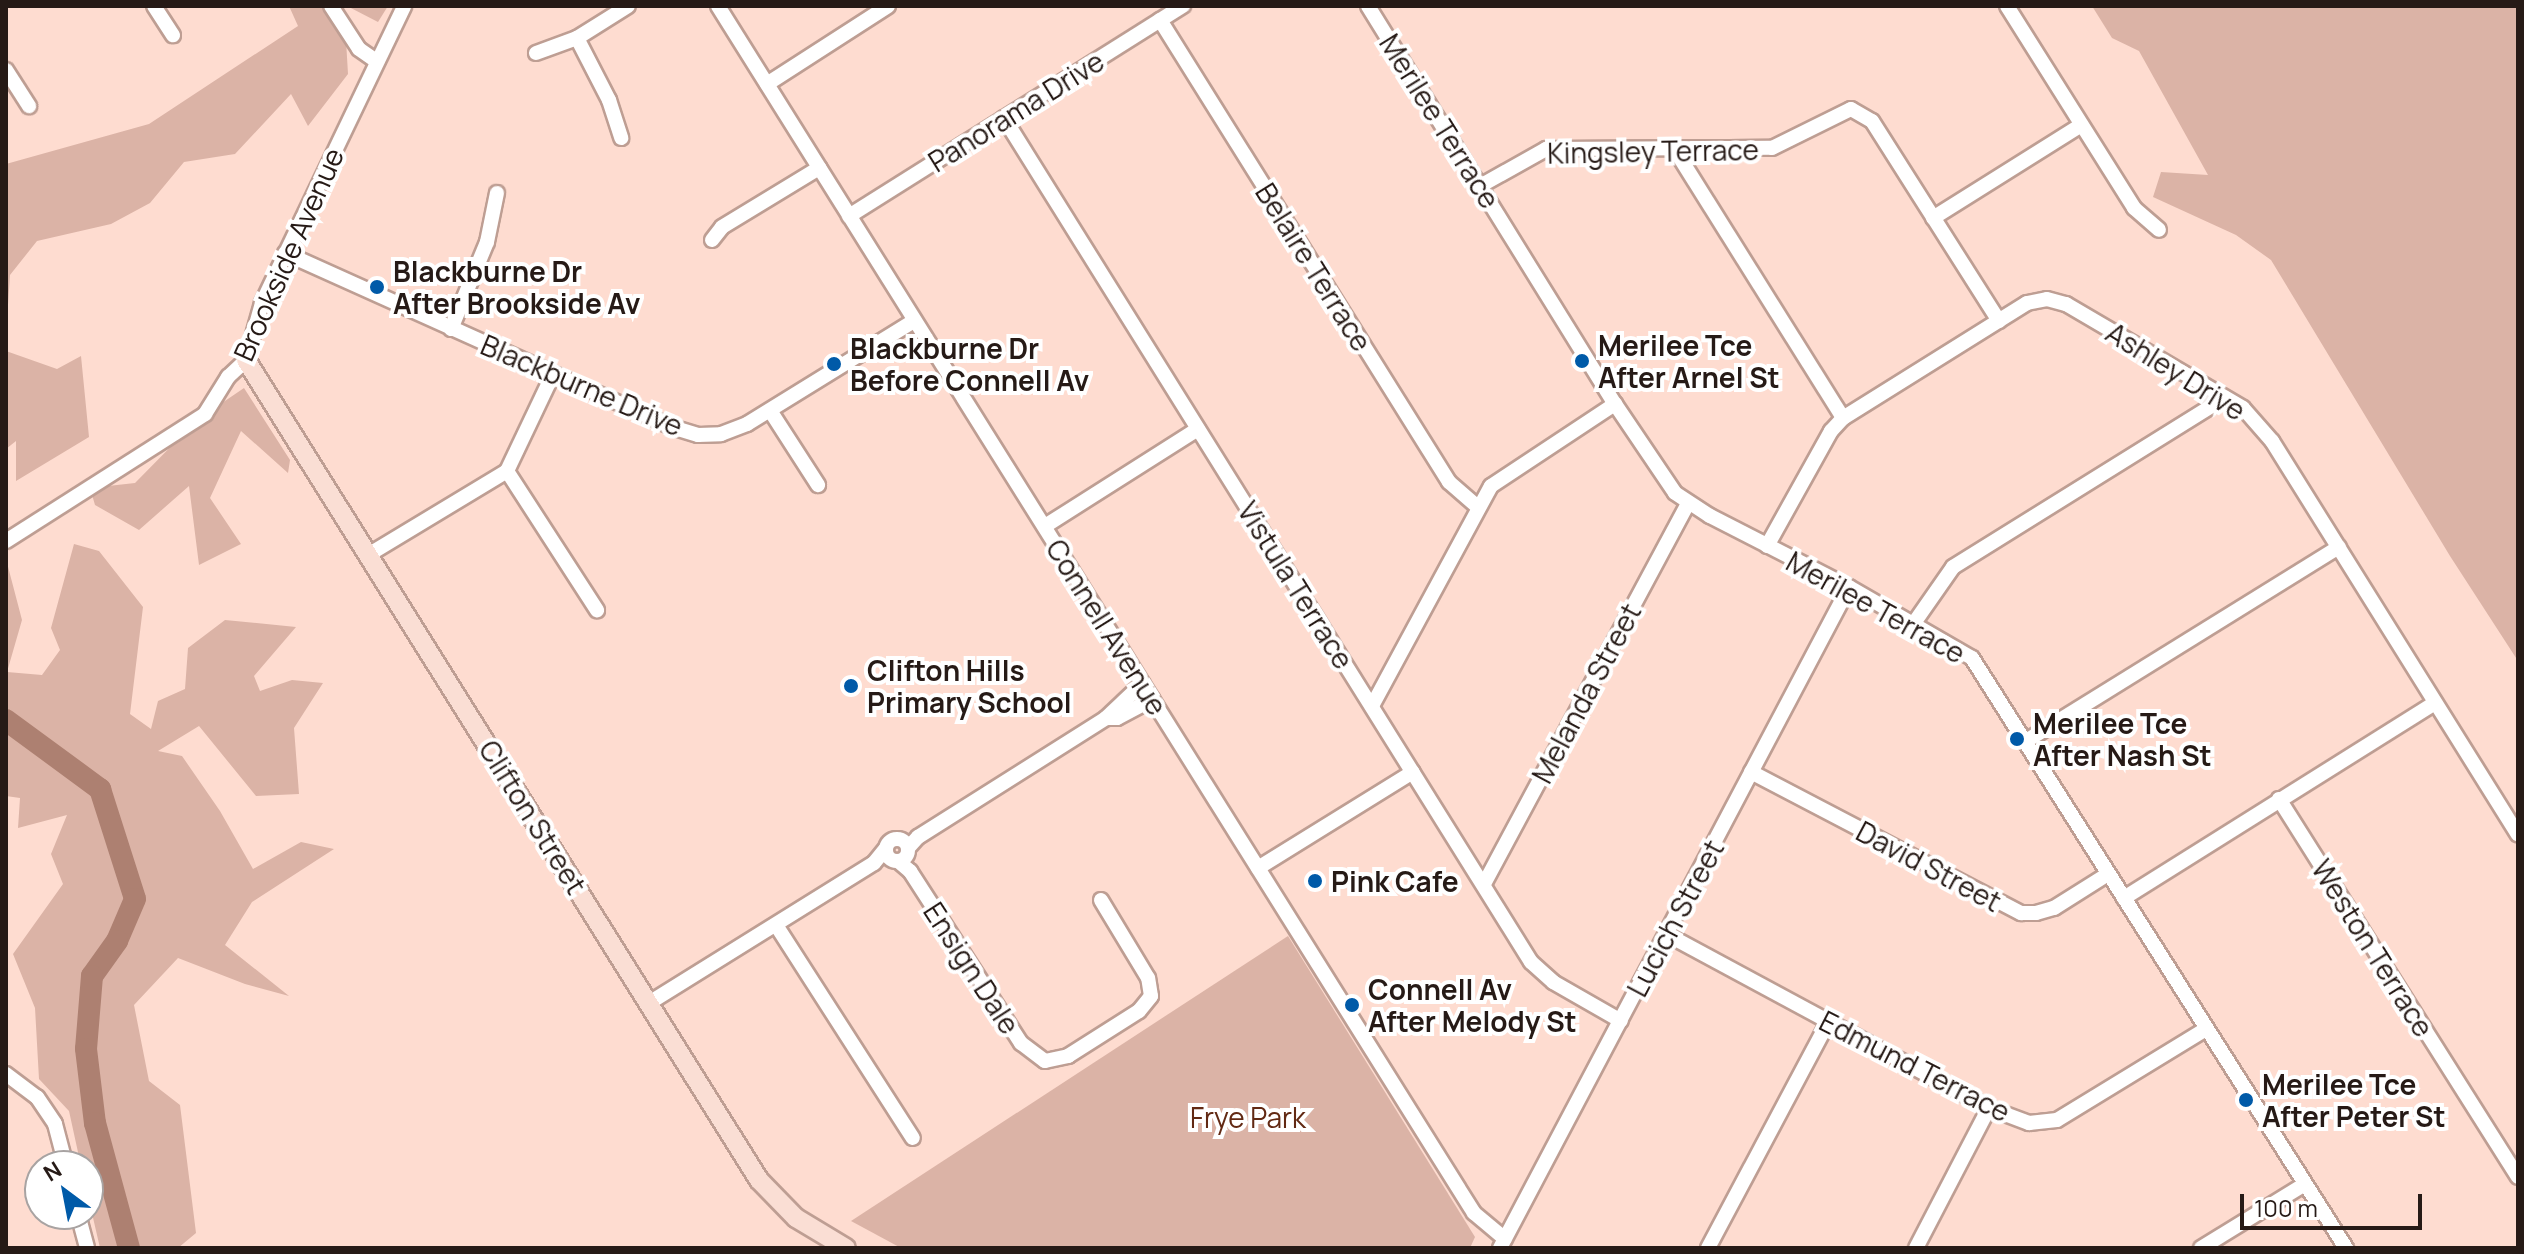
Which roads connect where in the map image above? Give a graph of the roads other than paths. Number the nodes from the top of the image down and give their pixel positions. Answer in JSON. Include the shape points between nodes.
{"nodes":[{"id":1,"x":154,"y":6,"type":"edge"},
{"id":2,"x":331,"y":6,"type":"edge"},
{"id":3,"x":404,"y":6,"type":"edge"},
{"id":4,"x":628,"y":6,"type":"edge"},
{"id":5,"x":718,"y":6,"type":"edge"},
{"id":6,"x":888,"y":6,"type":"edge"},
{"id":7,"x":1183,"y":6,"type":"edge"},
{"id":8,"x":1368,"y":6,"type":"edge"},
{"id":9,"x":2007,"y":6,"type":"edge"},
{"id":10,"x":1160,"y":20,"type":"junction"},
{"id":11,"x":173,"y":35,"type":"dead end"},
{"id":12,"x":577,"y":38,"type":"junction"},
{"id":13,"x":536,"y":53,"type":"dead end"},
{"id":14,"x":376,"y":61,"type":"junction"},
{"id":15,"x":6,"y":70,"type":"edge"},
{"id":16,"x":767,"y":84,"type":"junction"},
{"id":17,"x":29,"y":106,"type":"dead end"},
{"id":18,"x":1004,"y":118,"type":"junction"},
{"id":19,"x":2081,"y":125,"type":"junction"},
{"id":20,"x":621,"y":138,"type":"dead end"},
{"id":21,"x":1675,"y":150,"type":"junction"},
{"id":22,"x":819,"y":168,"type":"junction"},
{"id":23,"x":1480,"y":186,"type":"junction"},
{"id":24,"x":497,"y":193,"type":"dead end"},
{"id":25,"x":849,"y":216,"type":"junction"},
{"id":26,"x":1933,"y":218,"type":"junction"},
{"id":27,"x":2159,"y":230,"type":"dead end"},
{"id":28,"x":712,"y":240,"type":"dead end"},
{"id":29,"x":285,"y":253,"type":"junction"},
{"id":30,"x":914,"y":321,"type":"junction"},
{"id":31,"x":1999,"y":321,"type":"junction"},
{"id":32,"x":451,"y":329,"type":"junction"},
{"id":33,"x":246,"y":360,"type":"junction"},
{"id":34,"x":553,"y":374,"type":"junction"},
{"id":35,"x":2225,"y":398,"type":"junction"},
{"id":36,"x":1615,"y":404,"type":"junction"},
{"id":37,"x":771,"y":412,"type":"junction"},
{"id":38,"x":1843,"y":418,"type":"junction"},
{"id":39,"x":1198,"y":429,"type":"junction"},
{"id":40,"x":507,"y":471,"type":"junction"},
{"id":41,"x":818,"y":485,"type":"dead end"},
{"id":42,"x":1688,"y":503,"type":"junction"},
{"id":43,"x":1477,"y":506,"type":"junction"},
{"id":44,"x":1045,"y":526,"type":"junction"},
{"id":45,"x":6,"y":541,"type":"edge"},
{"id":46,"x":1767,"y":546,"type":"junction"},
{"id":47,"x":2339,"y":547,"type":"junction"},
{"id":48,"x":368,"y":555,"type":"junction"},
{"id":49,"x":1849,"y":587,"type":"junction"},
{"id":50,"x":597,"y":610,"type":"dead end"},
{"id":51,"x":1914,"y":623,"type":"junction"},
{"id":52,"x":1142,"y":684,"type":"junction"},
{"id":53,"x":1152,"y":699,"type":"junction"},
{"id":54,"x":2435,"y":703,"type":"junction"},
{"id":55,"x":1372,"y":706,"type":"junction"},
{"id":56,"x":1106,"y":718,"type":"junction"},
{"id":57,"x":2026,"y":741,"type":"junction"},
{"id":58,"x":1413,"y":772,"type":"junction"},
{"id":59,"x":1751,"y":772,"type":"junction"},
{"id":60,"x":2279,"y":799,"type":"junction"},
{"id":61,"x":2518,"y":834,"type":"edge"},
{"id":62,"x":902,"y":850,"type":"junction"},
{"id":63,"x":1258,"y":868,"type":"junction"},
{"id":64,"x":2108,"y":874,"type":"junction"},
{"id":65,"x":1484,"y":884,"type":"junction"},
{"id":66,"x":2124,"y":898,"type":"junction"},
{"id":67,"x":1101,"y":900,"type":"dead end"},
{"id":68,"x":776,"y":925,"type":"junction"},
{"id":69,"x":1666,"y":934,"type":"junction"},
{"id":70,"x":649,"y":1003,"type":"junction"},
{"id":71,"x":1621,"y":1021,"type":"junction"},
{"id":72,"x":1828,"y":1022,"type":"junction"},
{"id":73,"x":2206,"y":1029,"type":"junction"},
{"id":74,"x":6,"y":1074,"type":"edge"},
{"id":75,"x":1989,"y":1108,"type":"junction"},
{"id":76,"x":913,"y":1138,"type":"dead end"},
{"id":77,"x":62,"y":1150,"type":"edge"},
{"id":78,"x":2518,"y":1177,"type":"edge"},
{"id":79,"x":2305,"y":1184,"type":"junction"},
{"id":80,"x":1502,"y":1243,"type":"edge"},
{"id":81,"x":846,"y":1248,"type":"edge"},
{"id":82,"x":1708,"y":1248,"type":"edge"},
{"id":83,"x":1916,"y":1248,"type":"edge"},
{"id":84,"x":2201,"y":1248,"type":"edge"},
{"id":85,"x":2346,"y":1248,"type":"edge"}],
"edges":[{"from":1,"to":11,"type":"street"},
{"from":2,"to":14,"type":"street","via":[[356,45]]},
{"from":3,"to":14,"type":"street","name":"Brookside Avenue"},
{"from":4,"to":12,"type":"street"},
{"from":5,"to":16,"type":"street","name":"Connell Avenue"},
{"from":6,"to":16,"type":"street"},
{"from":7,"to":10,"type":"street","name":"Panorama Drive"},
{"from":8,"to":23,"type":"street","name":"Merilee Terrace"},
{"from":9,"to":19,"type":"street"},
{"from":10,"to":18,"type":"street","name":"Panorama Drive"},
{"from":10,"to":43,"type":"street","name":"Belaire Terrace","via":[[1449,482]]},
{"from":12,"to":13,"type":"street"},
{"from":12,"to":20,"type":"street","via":[[609,100]]},
{"from":14,"to":29,"type":"street","name":"Brookside Avenue"},
{"from":15,"to":17,"type":"street"},
{"from":16,"to":22,"type":"street","name":"Connell Avenue"},
{"from":18,"to":25,"type":"street","name":"Panorama Drive"},
{"from":18,"to":39,"type":"street","name":"Vistula Terrace"},
{"from":19,"to":26,"type":"street"},
{"from":19,"to":27,"type":"street","via":[[2134,208]]},
{"from":21,"to":23,"type":"street","name":"Kingsley Terrace","via":[[1546,149]]},
{"from":21,"to":26,"type":"street","name":"Kingsley Terrace","via":[[1772,148],[1851,109],[1872,121]]},
{"from":21,"to":38,"type":"street"},
{"from":22,"to":25,"type":"street","name":"Connell Avenue"},
{"from":22,"to":28,"type":"street","via":[[722,227]]},
{"from":23,"to":36,"type":"street","name":"Merilee Terrace"},
{"from":24,"to":32,"type":"street","via":[[487,242]]},
{"from":25,"to":30,"type":"street","name":"Connell Avenue"},
{"from":26,"to":31,"type":"street","name":"Kingsley Terrace"},
{"from":29,"to":32,"type":"street","name":"Blackburne Drive"},
{"from":29,"to":33,"type":"street","name":"Brookside Avenue","via":[[253,327]]},
{"from":30,"to":37,"type":"street","name":"Blackburne Drive"},
{"from":30,"to":44,"type":"street","name":"Connell Avenue"},
{"from":31,"to":35,"type":"street","name":"Ashley Drive","via":[[2027,303],[2055,300]]},
{"from":31,"to":38,"type":"street","name":"Ashley Drive"},
{"from":32,"to":34,"type":"street","name":"Blackburne Drive"},
{"from":33,"to":45,"type":"street","name":"Brookside Avenue","via":[[228,377],[205,414]]},
{"from":33,"to":48,"type":"main road","name":"Clifton Street"},
{"from":34,"to":37,"type":"street","name":"Blackburne Drive","via":[[698,435],[721,434]]},
{"from":34,"to":40,"type":"street"},
{"from":35,"to":47,"type":"street","name":"Ashley Drive","via":[[2243,408],[2272,441]]},
{"from":35,"to":51,"type":"street","via":[[1953,567]]},
{"from":36,"to":42,"type":"street","name":"Merilee Terrace","via":[[1670,488]]},
{"from":36,"to":43,"type":"street","via":[[1510,469]]},
{"from":37,"to":41,"type":"street"},
{"from":38,"to":46,"type":"street","name":"Ashley Drive"},
{"from":39,"to":44,"type":"street"},
{"from":39,"to":55,"type":"street","name":"Vistula Terrace"},
{"from":40,"to":48,"type":"street"},
{"from":40,"to":50,"type":"street"},
{"from":42,"to":46,"type":"street","name":"Merilee Terrace"},
{"from":42,"to":65,"type":"street","name":"Melanda Street"},
{"from":43,"to":55,"type":"street"},
{"from":44,"to":52,"type":"street","name":"Connell Avenue"},
{"from":46,"to":49,"type":"street","name":"Merilee Terrace"},
{"from":47,"to":54,"type":"street","name":"Ashley Drive"},
{"from":47,"to":57,"type":"street"},
{"from":48,"to":70,"type":"main road","name":"Clifton Street"},
{"from":49,"to":51,"type":"street","name":"Merilee Terrace"},
{"from":49,"to":59,"type":"street","name":"Lucich Street"},
{"from":51,"to":57,"type":"street","name":"Merilee Terrace","via":[[1972,658]]},
{"from":52,"to":53,"type":"street","name":"Connell Avenue"},
{"from":52,"to":56,"type":"street"},
{"from":53,"to":56,"type":"street","via":[[1117,718]]},
{"from":53,"to":63,"type":"street","name":"Connell Avenue"},
{"from":54,"to":60,"type":"street"},
{"from":54,"to":61,"type":"street","name":"Ashley Drive"},
{"from":55,"to":58,"type":"street","name":"Vistula Terrace"},
{"from":56,"to":62,"type":"street"},
{"from":57,"to":64,"type":"street","name":"Merilee Terrace"},
{"from":58,"to":63,"type":"street"},
{"from":58,"to":65,"type":"street","name":"Vistula Terrace"},
{"from":59,"to":64,"type":"street","name":"David Street","via":[[2021,913],[2054,908]]},
{"from":59,"to":69,"type":"street","name":"Lucich Street"},
{"from":60,"to":66,"type":"street"},
{"from":60,"to":78,"type":"street","name":"Weston Terrace"},
{"from":62,"to":67,"type":"street","name":"Ensign Dale","via":[[910,871],[1021,1043],[1045,1061],[1068,1056],[1139,1011],[1151,996],[1148,978]]},
{"from":62,"to":68,"type":"street"},
{"from":63,"to":80,"type":"street","name":"Connell Avenue","via":[[1474,1213]]},
{"from":64,"to":66,"type":"street","name":"Merilee Terrace"},
{"from":65,"to":71,"type":"street","name":"Vistula Terrace","via":[[1531,962],[1553,982]]},
{"from":66,"to":73,"type":"street","name":"Merilee Terrace"},
{"from":68,"to":70,"type":"street"},
{"from":68,"to":76,"type":"street"},
{"from":69,"to":71,"type":"street","name":"Lucich Street"},
{"from":69,"to":72,"type":"street","name":"Edmund Terrace"},
{"from":70,"to":81,"type":"main road","name":"Clifton Street","via":[[759,1180],[796,1218]]},
{"from":71,"to":80,"type":"street","name":"Lucich Street"},
{"from":72,"to":75,"type":"street","name":"Edmund Terrace"},
{"from":72,"to":82,"type":"street"},
{"from":73,"to":75,"type":"street","name":"Edmund Terrace","via":[[2057,1120],[2029,1123]]},
{"from":73,"to":79,"type":"street","name":"Merilee Terrace"},
{"from":74,"to":77,"type":"street","via":[[37,1097],[55,1124]]},
{"from":75,"to":83,"type":"street"},
{"from":79,"to":84,"type":"street"},
{"from":79,"to":85,"type":"street","name":"Merilee Terrace"}]}
